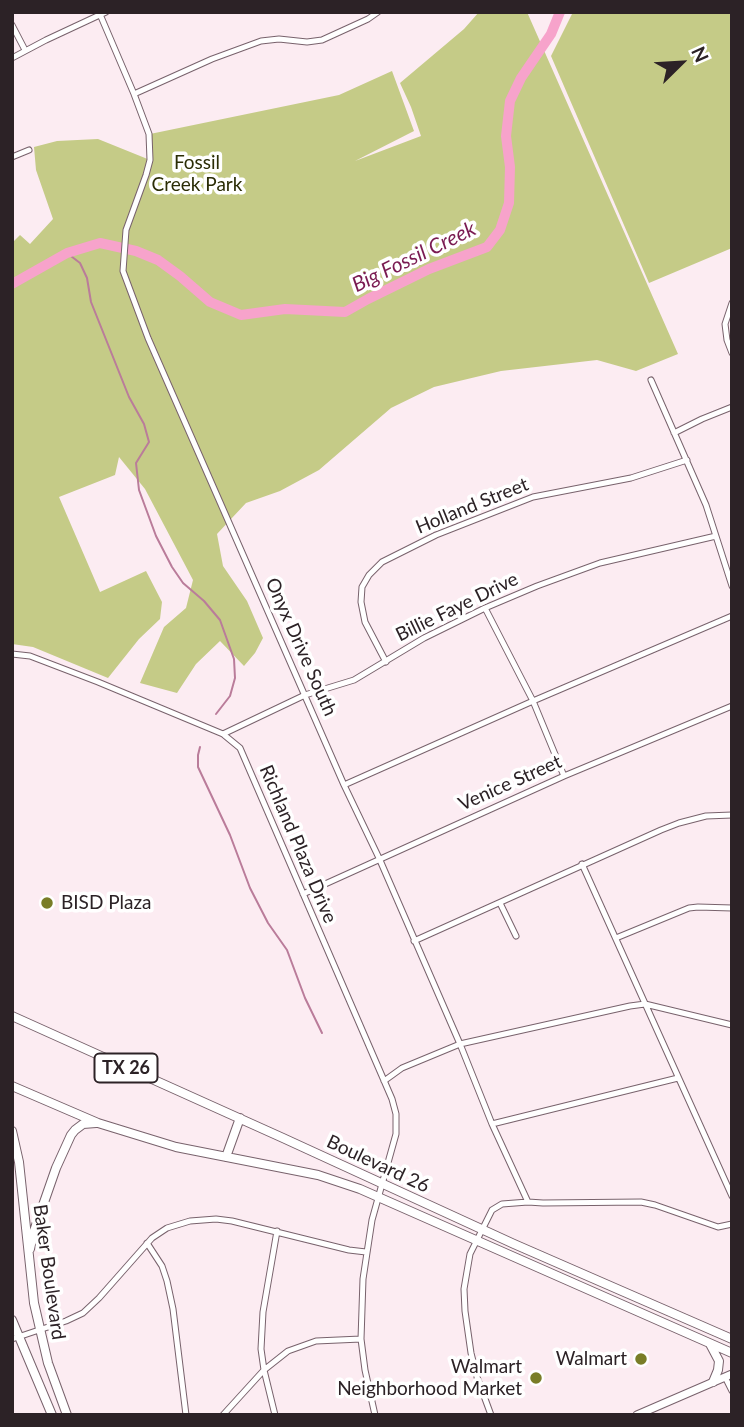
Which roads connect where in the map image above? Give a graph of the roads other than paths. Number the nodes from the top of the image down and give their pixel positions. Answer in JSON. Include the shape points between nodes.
{"nodes":[{"id":1,"x":379,"y":12,"type":"edge"},
{"id":2,"x":102,"y":13,"type":"edge"},
{"id":3,"x":12,"y":25,"type":"edge"},
{"id":4,"x":26,"y":51,"type":"junction"},
{"id":5,"x":12,"y":58,"type":"edge"},
{"id":6,"x":134,"y":94,"type":"junction"},
{"id":7,"x":29,"y":150,"type":"dead end"},
{"id":8,"x":12,"y":157,"type":"edge"},
{"id":9,"x":732,"y":303,"type":"edge"},
{"id":10,"x":729,"y":318,"type":"edge"},
{"id":11,"x":732,"y":354,"type":"edge"},
{"id":12,"x":651,"y":380,"type":"dead end"},
{"id":13,"x":732,"y":407,"type":"edge"},
{"id":14,"x":674,"y":433,"type":"junction"},
{"id":15,"x":687,"y":460,"type":"junction"},
{"id":16,"x":716,"y":536,"type":"junction"},
{"id":17,"x":730,"y":574,"type":"edge"},
{"id":18,"x":732,"y":586,"type":"edge"},
{"id":19,"x":485,"y":608,"type":"junction"},
{"id":20,"x":732,"y":616,"type":"edge"},
{"id":21,"x":12,"y":653,"type":"edge"},
{"id":22,"x":386,"y":662,"type":"junction"},
{"id":23,"x":305,"y":695,"type":"junction"},
{"id":24,"x":533,"y":701,"type":"junction"},
{"id":25,"x":732,"y":706,"type":"edge"},
{"id":26,"x":223,"y":734,"type":"junction"},
{"id":27,"x":564,"y":776,"type":"junction"},
{"id":28,"x":344,"y":785,"type":"junction"},
{"id":29,"x":732,"y":815,"type":"edge"},
{"id":30,"x":379,"y":859,"type":"junction"},
{"id":31,"x":582,"y":864,"type":"junction"},
{"id":32,"x":303,"y":894,"type":"junction"},
{"id":33,"x":500,"y":903,"type":"junction"},
{"id":34,"x":732,"y":908,"type":"edge"},
{"id":35,"x":516,"y":936,"type":"dead end"},
{"id":36,"x":616,"y":938,"type":"junction"},
{"id":37,"x":414,"y":941,"type":"junction"},
{"id":38,"x":646,"y":1004,"type":"junction"},
{"id":39,"x":12,"y":1016,"type":"edge"},
{"id":40,"x":732,"y":1025,"type":"edge"},
{"id":41,"x":460,"y":1044,"type":"junction"},
{"id":42,"x":678,"y":1078,"type":"junction"},
{"id":43,"x":384,"y":1081,"type":"junction"},
{"id":44,"x":12,"y":1086,"type":"edge"},
{"id":45,"x":240,"y":1118,"type":"junction"},
{"id":46,"x":98,"y":1123,"type":"junction"},
{"id":47,"x":492,"y":1124,"type":"junction"},
{"id":48,"x":12,"y":1130,"type":"edge"},
{"id":49,"x":226,"y":1157,"type":"junction"},
{"id":50,"x":382,"y":1184,"type":"junction"},
{"id":51,"x":379,"y":1196,"type":"junction"},
{"id":52,"x":732,"y":1196,"type":"edge"},
{"id":53,"x":528,"y":1202,"type":"junction"},
{"id":54,"x":732,"y":1224,"type":"edge"},
{"id":55,"x":483,"y":1229,"type":"junction"},
{"id":56,"x":277,"y":1231,"type":"junction"},
{"id":57,"x":475,"y":1241,"type":"junction"},
{"id":58,"x":147,"y":1243,"type":"junction"},
{"id":59,"x":366,"y":1252,"type":"junction"},
{"id":60,"x":28,"y":1259,"type":"junction"},
{"id":61,"x":620,"y":1290,"type":"junction"},
{"id":62,"x":615,"y":1301,"type":"junction"},
{"id":63,"x":12,"y":1320,"type":"edge"},
{"id":64,"x":40,"y":1330,"type":"junction"},
{"id":65,"x":16,"y":1338,"type":"edge"},
{"id":66,"x":360,"y":1339,"type":"junction"},
{"id":67,"x":732,"y":1339,"type":"edge"},
{"id":68,"x":710,"y":1344,"type":"junction"},
{"id":69,"x":732,"y":1353,"type":"edge"},
{"id":70,"x":264,"y":1370,"type":"junction"},
{"id":71,"x":728,"y":1375,"type":"edge"},
{"id":72,"x":713,"y":1382,"type":"junction"},
{"id":73,"x":732,"y":1391,"type":"edge"},
{"id":74,"x":52,"y":1415,"type":"edge"},
{"id":75,"x":67,"y":1415,"type":"edge"},
{"id":76,"x":186,"y":1415,"type":"edge"},
{"id":77,"x":223,"y":1415,"type":"edge"},
{"id":78,"x":275,"y":1415,"type":"edge"},
{"id":79,"x":375,"y":1415,"type":"edge"},
{"id":80,"x":491,"y":1415,"type":"edge"},
{"id":81,"x":637,"y":1415,"type":"edge"}],
"edges":[{"from":1,"to":6,"type":"street","via":[[322,40],[261,41]]},
{"from":2,"to":4,"type":"street"},
{"from":2,"to":6,"type":"street","name":"Onyx Drive South"},
{"from":3,"to":4,"type":"street"},
{"from":4,"to":5,"type":"street"},
{"from":6,"to":23,"type":"street","name":"Onyx Drive South","via":[[149,134],[150,160],[125,230],[123,271]]},
{"from":7,"to":8,"type":"street"},
{"from":9,"to":10,"type":"street"},
{"from":10,"to":11,"type":"street","via":[[726,332]]},
{"from":12,"to":14,"type":"street"},
{"from":13,"to":14,"type":"street"},
{"from":14,"to":15,"type":"street"},
{"from":15,"to":16,"type":"street"},
{"from":15,"to":22,"type":"street","name":"Holland Street","via":[[631,478],[533,497],[382,562],[362,587],[361,602],[365,622]]},
{"from":16,"to":17,"type":"street"},
{"from":16,"to":19,"type":"street","name":"Billie Faye Drive","via":[[600,564]]},
{"from":17,"to":18,"type":"street"},
{"from":19,"to":22,"type":"street","name":"Billie Faye Drive"},
{"from":19,"to":24,"type":"street"},
{"from":20,"to":24,"type":"street"},
{"from":21,"to":26,"type":"street","name":"Richland Plaza Drive","via":[[50,663]]},
{"from":22,"to":23,"type":"street","name":"Billie Faye Drive","via":[[354,680]]},
{"from":23,"to":26,"type":"street","name":"Billie Faye Drive"},
{"from":23,"to":28,"type":"street","name":"Onyx Drive South"},
{"from":24,"to":27,"type":"street"},
{"from":24,"to":28,"type":"street"},
{"from":25,"to":27,"type":"street","name":"Venice Street"},
{"from":26,"to":32,"type":"street","name":"Richland Plaza Drive","via":[[240,748]]},
{"from":27,"to":30,"type":"street","name":"Venice Street"},
{"from":28,"to":30,"type":"street","name":"Onyx Drive South"},
{"from":29,"to":31,"type":"street","via":[[680,823]]},
{"from":30,"to":32,"type":"street","name":"Venice Street"},
{"from":30,"to":37,"type":"street","name":"Onyx Drive South"},
{"from":31,"to":33,"type":"street"},
{"from":31,"to":36,"type":"street"},
{"from":32,"to":43,"type":"street","name":"Richland Plaza Drive"},
{"from":33,"to":35,"type":"street"},
{"from":33,"to":37,"type":"street"},
{"from":34,"to":36,"type":"street","via":[[690,908]]},
{"from":36,"to":38,"type":"street"},
{"from":37,"to":41,"type":"street","name":"Onyx Drive South"},
{"from":38,"to":40,"type":"street"},
{"from":38,"to":41,"type":"street"},
{"from":38,"to":42,"type":"street"},
{"from":39,"to":45,"type":"main road","name":"Boulevard 26","number":"TX 26"},
{"from":41,"to":43,"type":"street","via":[[402,1068]]},
{"from":41,"to":47,"type":"street","name":"Onyx Drive South"},
{"from":42,"to":47,"type":"street"},
{"from":42,"to":52,"type":"street"},
{"from":43,"to":50,"type":"street","name":"Richland Plaza Drive","via":[[396,1114],[396,1134]]},
{"from":44,"to":46,"type":"main road","name":"Boulevard 26"},
{"from":45,"to":49,"type":"main road"},
{"from":45,"to":50,"type":"main road","name":"Boulevard 26","number":"TX 26"},
{"from":46,"to":49,"type":"main road","name":"Boulevard 26"},
{"from":46,"to":60,"type":"main road","via":[[83,1124],[71,1135],[34,1231]]},
{"from":47,"to":53,"type":"street","name":"Onyx Drive South"},
{"from":48,"to":60,"type":"main road","name":"Baker Boulevard"},
{"from":49,"to":51,"type":"main road","name":"Boulevard 26","via":[[318,1175]]},
{"from":50,"to":51,"type":"street","name":"Richland Plaza Drive"},
{"from":50,"to":55,"type":"main road","name":"Boulevard 26","number":"TX 26"},
{"from":51,"to":57,"type":"main road","name":"Boulevard 26"},
{"from":51,"to":59,"type":"street","name":"Richland Plaza Drive"},
{"from":53,"to":54,"type":"street","via":[[641,1202],[718,1227]]},
{"from":53,"to":55,"type":"street","via":[[502,1204],[492,1210]]},
{"from":55,"to":57,"type":"street"},
{"from":55,"to":61,"type":"main road","name":"Boulevard 26","number":"TX 26"},
{"from":56,"to":58,"type":"street","via":[[202,1219],[167,1228]]},
{"from":56,"to":59,"type":"street"},
{"from":56,"to":70,"type":"street","via":[[263,1312]]},
{"from":57,"to":62,"type":"main road","name":"Boulevard 26"},
{"from":57,"to":80,"type":"street","via":[[464,1289],[467,1334]]},
{"from":58,"to":64,"type":"street","via":[[91,1306]]},
{"from":58,"to":76,"type":"street","via":[[167,1281]]},
{"from":59,"to":66,"type":"street","name":"Richland Plaza Drive"},
{"from":60,"to":64,"type":"main road","name":"Baker Boulevard"},
{"from":61,"to":62,"type":"main road"},
{"from":61,"to":67,"type":"main road","name":"Boulevard 26","number":"TX 26"},
{"from":62,"to":68,"type":"main road","name":"Boulevard 26"},
{"from":63,"to":65,"type":"main road","name":"Baker Boulevard"},
{"from":64,"to":65,"type":"street"},
{"from":64,"to":75,"type":"main road","name":"Baker Boulevard"},
{"from":65,"to":74,"type":"main road","name":"Baker Boulevard"},
{"from":66,"to":70,"type":"street","via":[[316,1341],[297,1347]]},
{"from":66,"to":79,"type":"street","name":"Richland Plaza Drive"},
{"from":68,"to":69,"type":"main road","name":"Boulevard 26"},
{"from":68,"to":72,"type":"main road","via":[[719,1361]]},
{"from":70,"to":77,"type":"street"},
{"from":70,"to":78,"type":"street"},
{"from":71,"to":72,"type":"main road"},
{"from":71,"to":73,"type":"street"},
{"from":72,"to":81,"type":"main road"}]}
